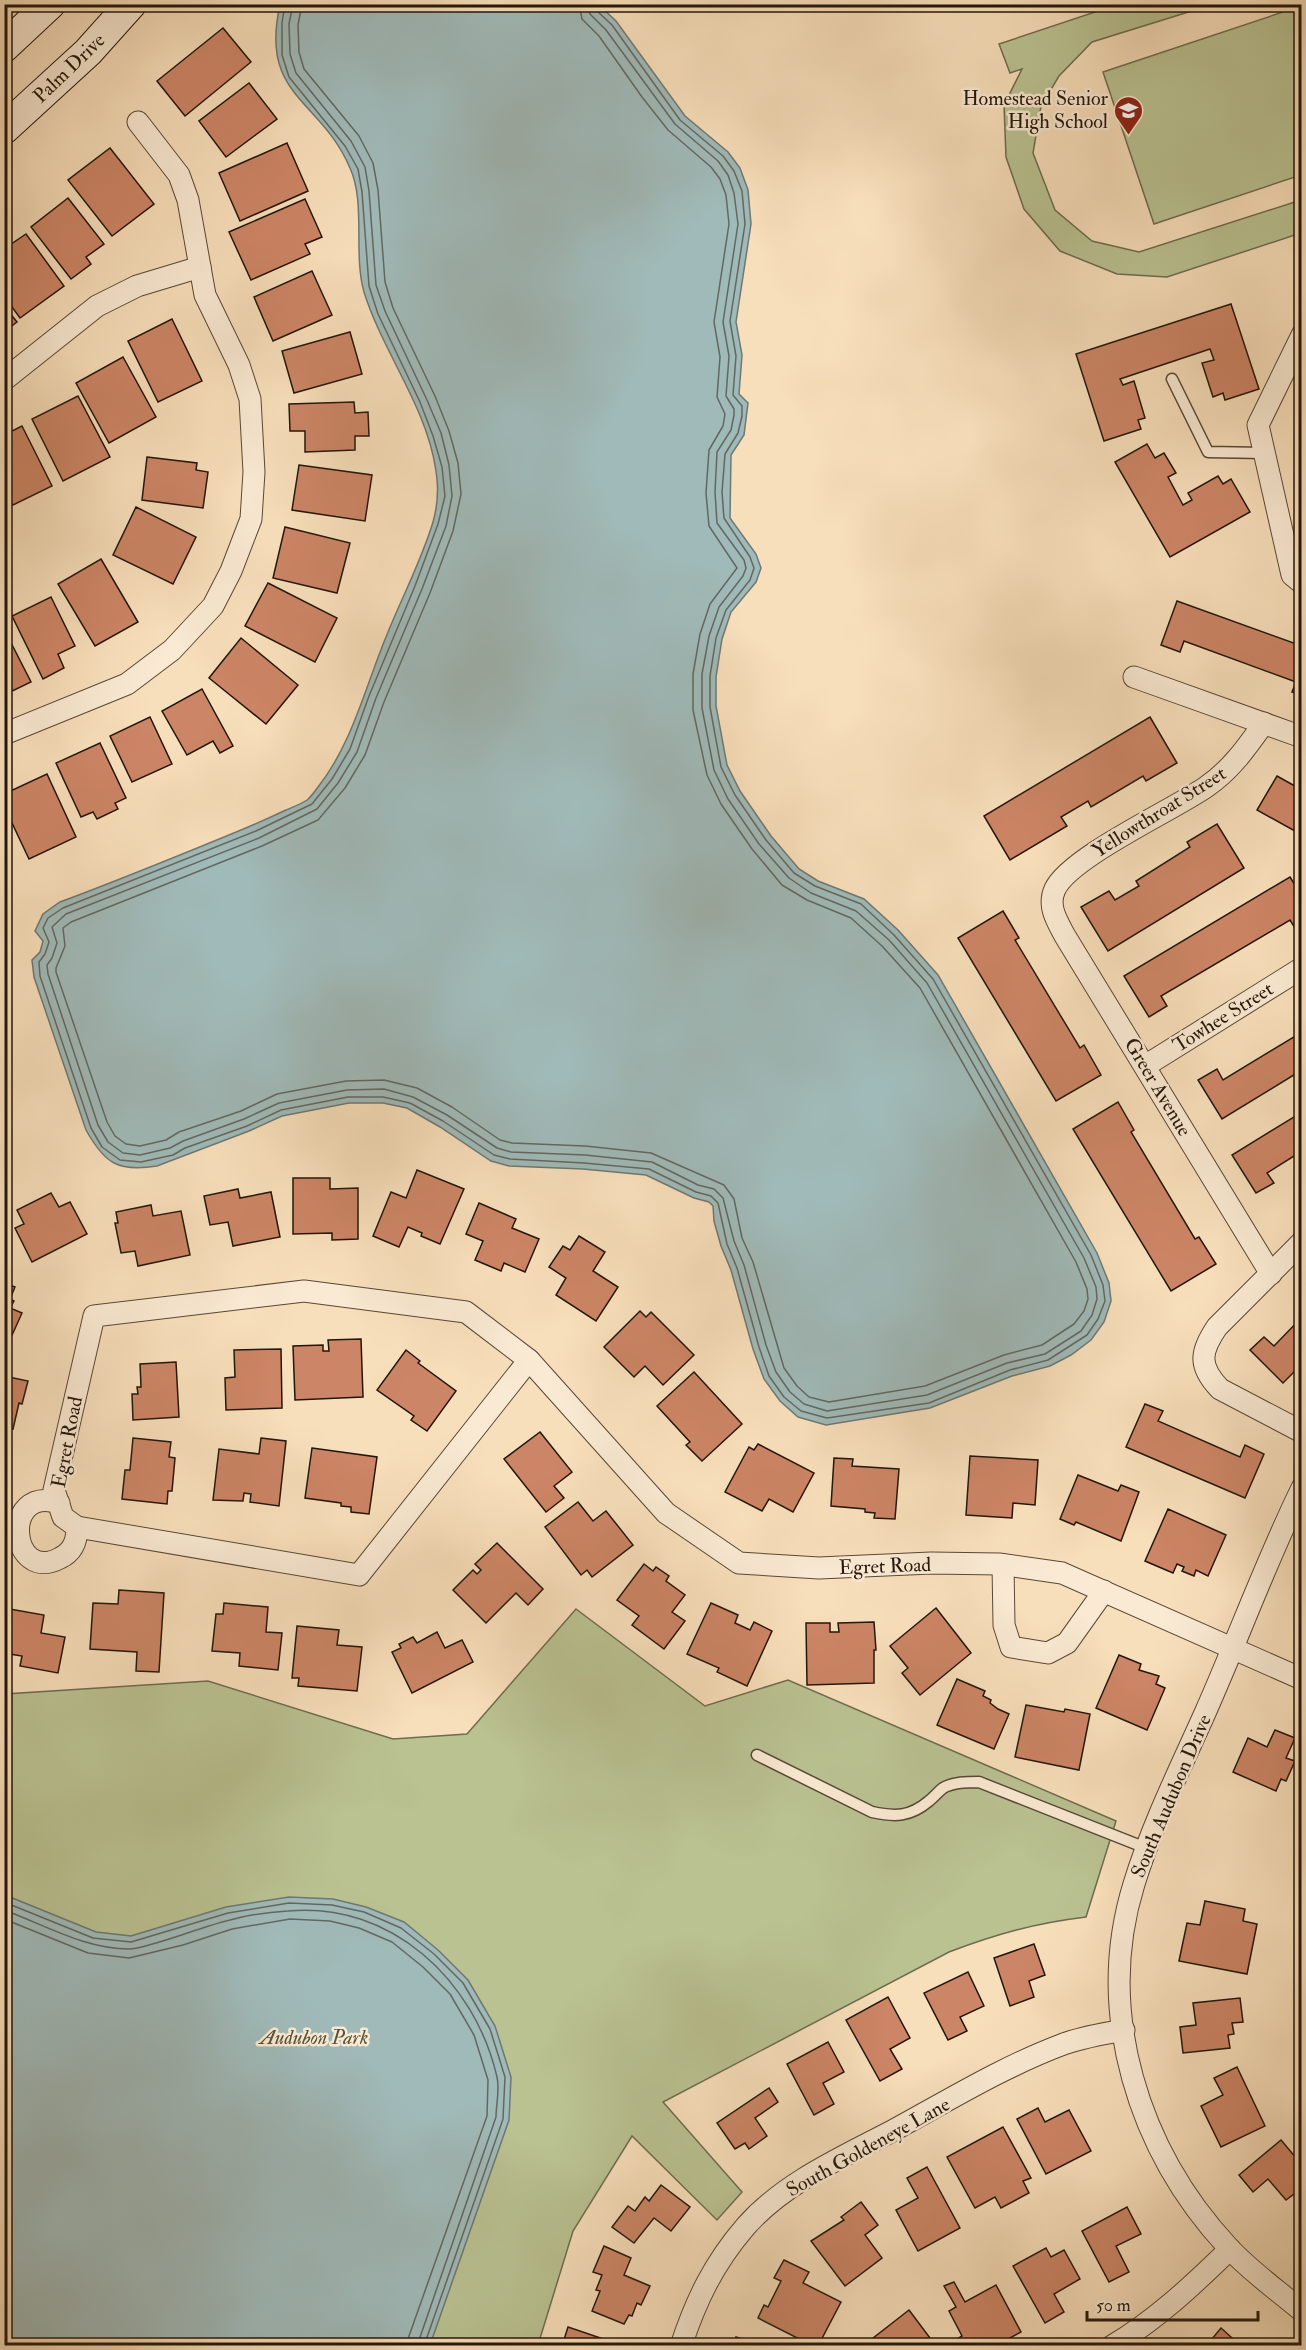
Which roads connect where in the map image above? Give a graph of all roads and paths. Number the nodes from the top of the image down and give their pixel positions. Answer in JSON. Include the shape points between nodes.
{"nodes":[{"id":1,"x":50,"y":4,"type":"edge"},
{"id":2,"x":131,"y":4,"type":"edge"},
{"id":3,"x":4,"y":47,"type":"edge"},
{"id":4,"x":138,"y":122,"type":"dead end"},
{"id":5,"x":4,"y":129,"type":"edge"},
{"id":6,"x":200,"y":267,"type":"junction"},
{"id":7,"x":1300,"y":344,"type":"edge"},
{"id":8,"x":1172,"y":379,"type":"dead end"},
{"id":9,"x":4,"y":380,"type":"edge"},
{"id":10,"x":1264,"y":453,"type":"junction"},
{"id":11,"x":1302,"y":583,"type":"edge"},
{"id":12,"x":1134,"y":676,"type":"dead end"},
{"id":13,"x":1264,"y":723,"type":"junction"},
{"id":14,"x":4,"y":734,"type":"edge"},
{"id":15,"x":1302,"y":736,"type":"edge"},
{"id":16,"x":1051,"y":898,"type":"joint"},
{"id":17,"x":1302,"y":968,"type":"edge"},
{"id":18,"x":1145,"y":1066,"type":"junction"},
{"id":19,"x":1302,"y":1242,"type":"edge"},
{"id":20,"x":1271,"y":1274,"type":"junction"},
{"id":21,"x":529,"y":1360,"type":"junction"},
{"id":22,"x":1302,"y":1432,"type":"edge"},
{"id":23,"x":1302,"y":1488,"type":"edge"},
{"id":24,"x":59,"y":1503,"type":"junction"},
{"id":25,"x":77,"y":1527,"type":"junction"},
{"id":26,"x":1003,"y":1565,"type":"junction"},
{"id":27,"x":1104,"y":1591,"type":"junction"},
{"id":28,"x":1233,"y":1649,"type":"junction"},
{"id":29,"x":1302,"y":1679,"type":"edge"},
{"id":30,"x":757,"y":1755,"type":"dead end"},
{"id":31,"x":1146,"y":1848,"type":"junction"},
{"id":32,"x":1124,"y":2030,"type":"junction"},
{"id":33,"x":1230,"y":2249,"type":"junction"},
{"id":34,"x":1302,"y":2311,"type":"edge"},
{"id":35,"x":681,"y":2346,"type":"edge"},
{"id":36,"x":1112,"y":2346,"type":"edge"}],
"edges":[{"from":1,"to":3,"type":"main road"},
{"from":2,"to":5,"type":"main road","name":"Palm Drive","via":[[88,52]]},
{"from":4,"to":6,"type":"street","via":[[179,176],[188,200]]},
{"from":6,"to":9,"type":"street","via":[[137,286],[97,306]]},
{"from":6,"to":14,"type":"street","via":[[205,295],[239,365],[250,399],[254,472],[251,519],[231,571],[213,606],[172,650],[127,684]]},
{"from":7,"to":10,"type":"street","via":[[1258,424]]},
{"from":8,"to":10,"type":"lane","via":[[1208,452]]},
{"from":10,"to":11,"type":"street","via":[[1292,575]]},
{"from":12,"to":13,"type":"street"},
{"from":13,"to":15,"type":"street"},
{"from":13,"to":16,"type":"street","name":"Yellowthroat Street","via":[[1230,769],[1206,788],[1079,863]]},
{"from":16,"to":18,"type":"street","name":"Greer Avenue","via":[[1053,915]]},
{"from":17,"to":18,"type":"street","name":"Towhee Street"},
{"from":18,"to":20,"type":"street","name":"Greer Avenue"},
{"from":19,"to":20,"type":"street"},
{"from":20,"to":22,"type":"street","via":[[1217,1327],[1204,1353],[1204,1367],[1220,1389]]},
{"from":21,"to":24,"type":"street","name":"Egret Road","via":[[466,1312],[304,1291],[94,1317],[54,1490]]},
{"from":21,"to":25,"type":"street","via":[[359,1575]]},
{"from":21,"to":26,"type":"street","name":"Egret Road","via":[[666,1513],[739,1563],[819,1568],[931,1563]]},
{"from":23,"to":28,"type":"street","name":"South Audubon Drive"},
{"from":24,"to":25,"type":"street","name":"Egret Road","via":[[63,1517]]},
{"from":24,"to":25,"type":"street","via":[[39,1501],[22,1511],[14,1530],[20,1549],[37,1561],[57,1560],[73,1547]]},
{"from":26,"to":27,"type":"street","name":"Egret Road","via":[[1062,1573]]},
{"from":26,"to":27,"type":"street","via":[[1004,1625],[1011,1647],[1048,1653],[1067,1643]]},
{"from":27,"to":28,"type":"street","name":"Egret Road"},
{"from":28,"to":29,"type":"street","name":"Egret Road"},
{"from":28,"to":31,"type":"street","name":"South Audubon Drive"},
{"from":30,"to":31,"type":"lane","via":[[872,1812],[892,1817],[910,1813],[944,1788],[979,1782]]},
{"from":31,"to":32,"type":"street","name":"South Audubon Drive","via":[[1128,1905],[1122,1944],[1120,1988]]},
{"from":32,"to":33,"type":"street","name":"South Audubon Drive","via":[[1127,2061],[1158,2149],[1183,2192]]},
{"from":32,"to":35,"type":"street","name":"South Goldeneye Lane","via":[[1086,2037],[1034,2056],[786,2190],[747,2224],[718,2261],[699,2294]]},
{"from":33,"to":34,"type":"street","name":"South Audubon Drive"},
{"from":33,"to":36,"type":"street","via":[[1165,2308]]}]}
